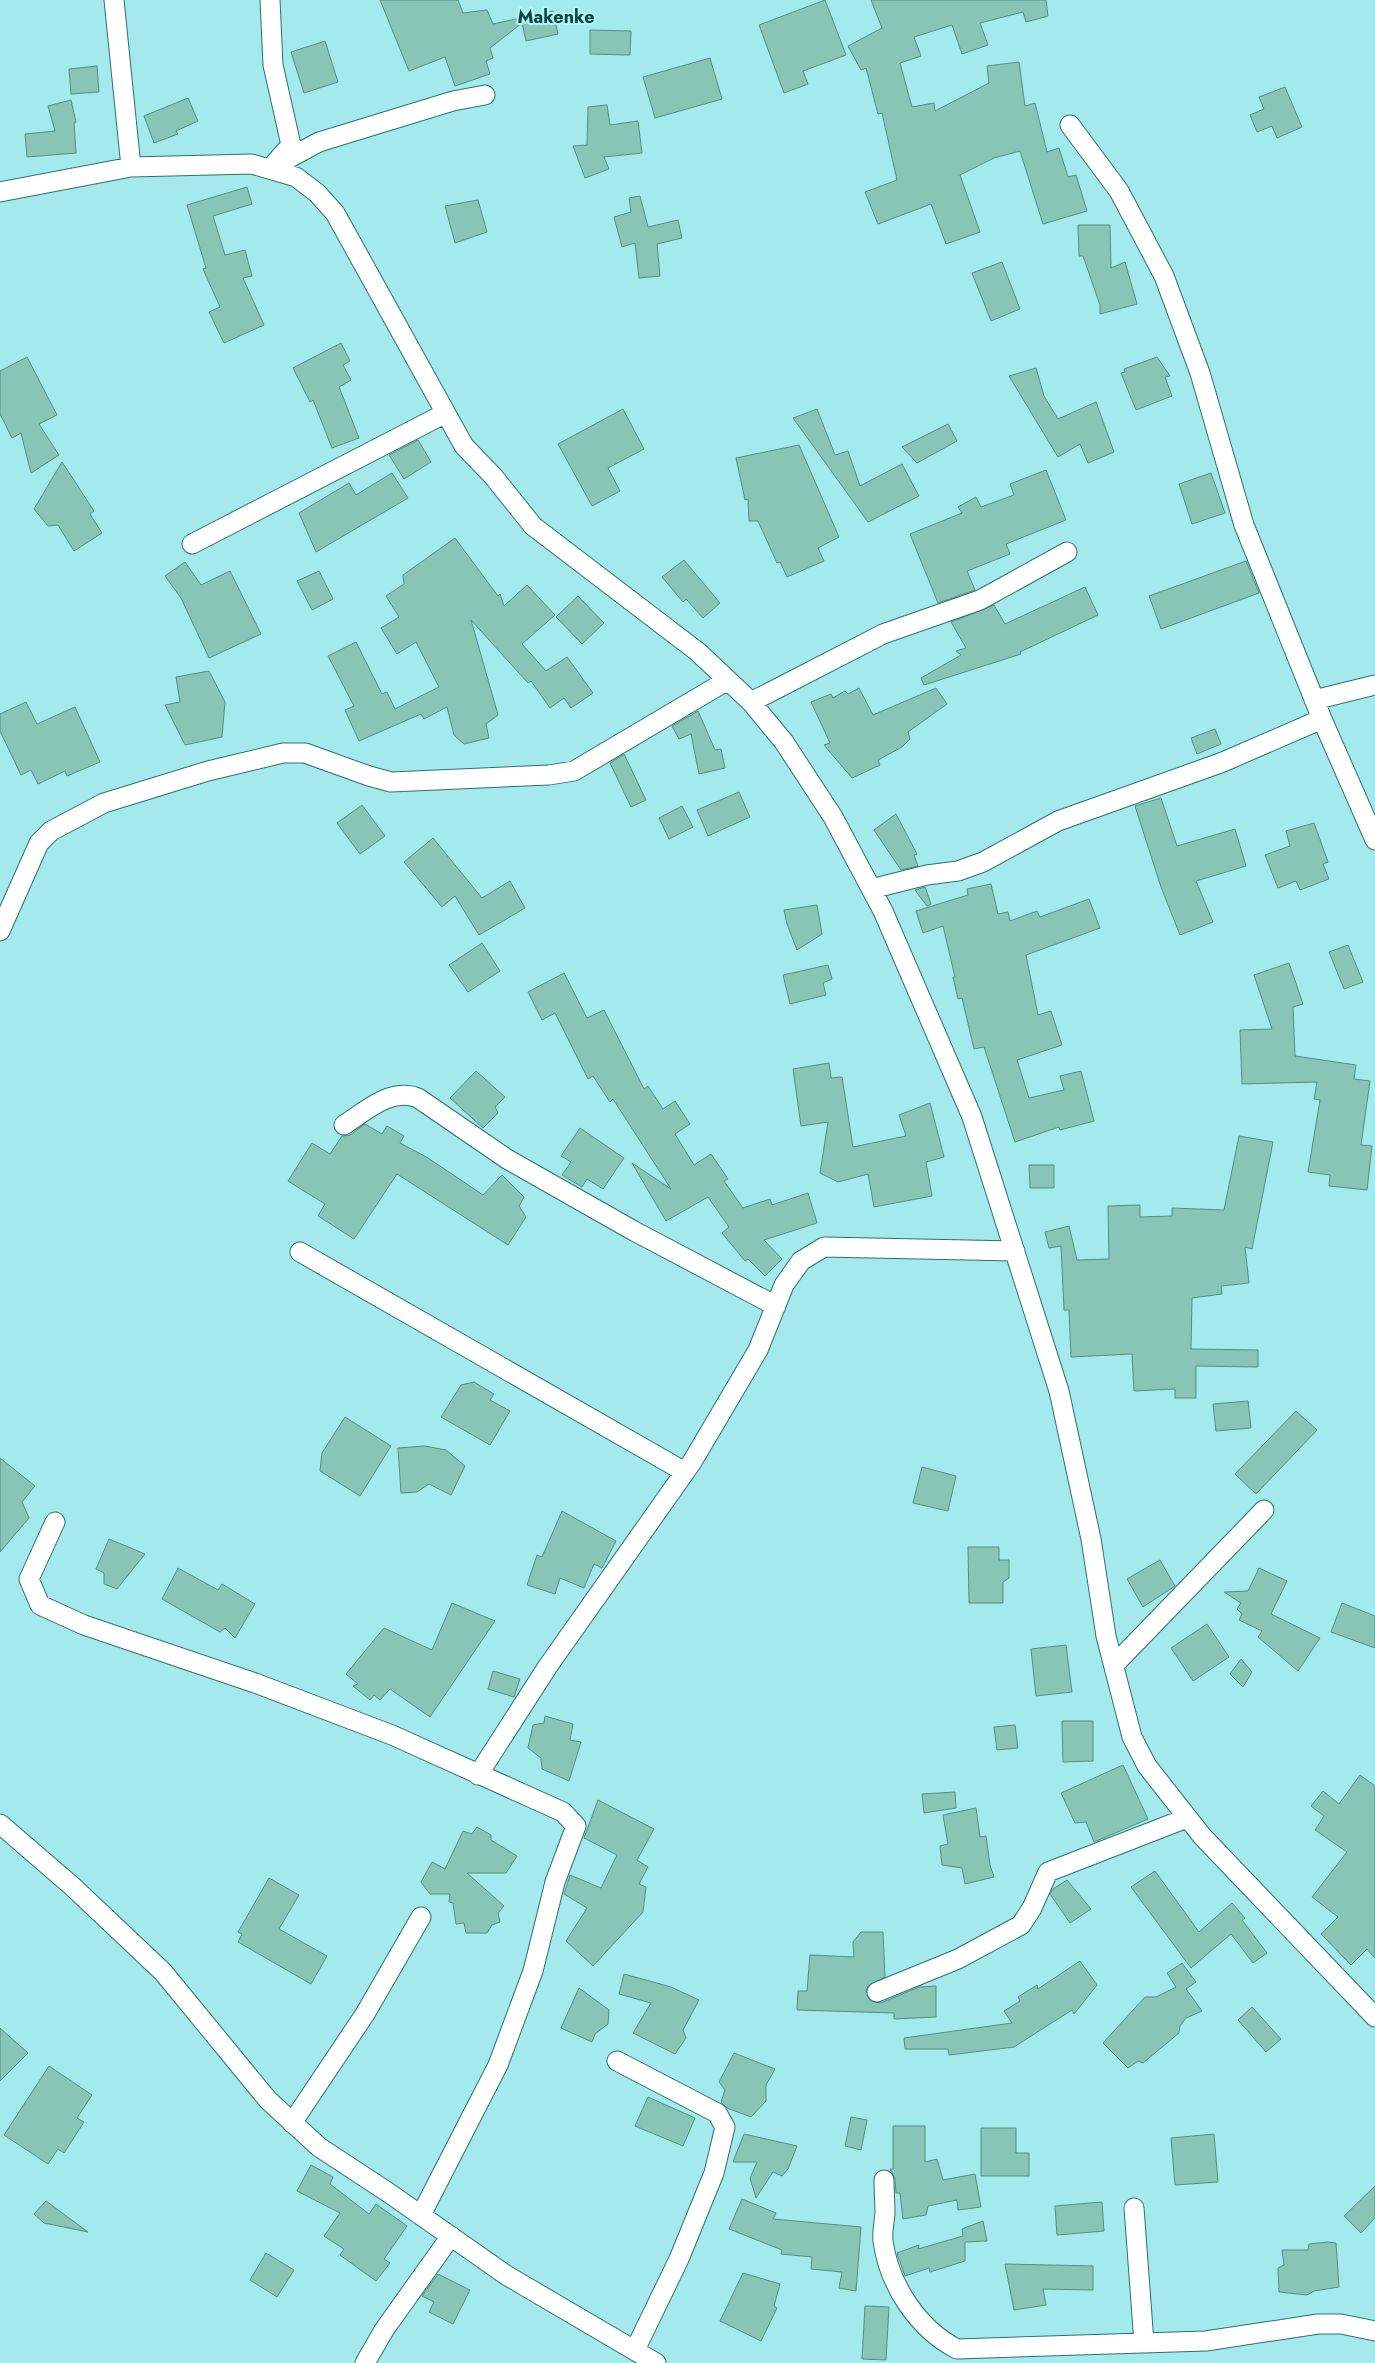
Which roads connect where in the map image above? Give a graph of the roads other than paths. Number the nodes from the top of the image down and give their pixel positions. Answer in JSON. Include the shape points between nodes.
{"nodes":[{"id":1,"x":114,"y":0,"type":"edge"},
{"id":2,"x":270,"y":0,"type":"edge"},
{"id":3,"x":486,"y":95,"type":"dead end"},
{"id":4,"x":1070,"y":125,"type":"dead end"},
{"id":5,"x":131,"y":167,"type":"junction"},
{"id":6,"x":269,"y":169,"type":"junction"},
{"id":7,"x":0,"y":192,"type":"edge"},
{"id":8,"x":444,"y":414,"type":"junction"},
{"id":9,"x":192,"y":544,"type":"dead end"},
{"id":10,"x":1067,"y":552,"type":"dead end"},
{"id":11,"x":728,"y":680,"type":"junction"},
{"id":12,"x":1375,"y":685,"type":"edge"},
{"id":13,"x":1314,"y":700,"type":"junction"},
{"id":14,"x":752,"y":702,"type":"junction"},
{"id":15,"x":1322,"y":719,"type":"junction"},
{"id":16,"x":1375,"y":840,"type":"edge"},
{"id":17,"x":871,"y":888,"type":"junction"},
{"id":18,"x":0,"y":931,"type":"edge"},
{"id":19,"x":344,"y":1125,"type":"dead end"},
{"id":20,"x":1015,"y":1251,"type":"junction"},
{"id":21,"x":300,"y":1252,"type":"dead end"},
{"id":22,"x":776,"y":1306,"type":"junction"},
{"id":23,"x":685,"y":1472,"type":"junction"},
{"id":24,"x":1264,"y":1510,"type":"dead end"},
{"id":25,"x":55,"y":1522,"type":"dead end"},
{"id":26,"x":1115,"y":1664,"type":"junction"},
{"id":27,"x":478,"y":1775,"type":"junction"},
{"id":28,"x":1187,"y":1818,"type":"junction"},
{"id":29,"x":0,"y":1824,"type":"edge"},
{"id":30,"x":420,"y":1917,"type":"dead end"},
{"id":31,"x":877,"y":1992,"type":"dead end"},
{"id":32,"x":1375,"y":2017,"type":"edge"},
{"id":33,"x":617,"y":2061,"type":"dead end"},
{"id":34,"x":292,"y":2123,"type":"junction"},
{"id":35,"x":884,"y":2180,"type":"dead end"},
{"id":36,"x":1134,"y":2208,"type":"dead end"},
{"id":37,"x":421,"y":2216,"type":"junction"},
{"id":38,"x":451,"y":2236,"type":"junction"},
{"id":39,"x":1375,"y":2332,"type":"edge"},
{"id":40,"x":1144,"y":2343,"type":"junction"},
{"id":41,"x":635,"y":2350,"type":"junction"},
{"id":42,"x":956,"y":2356,"type":"edge"},
{"id":43,"x":365,"y":2363,"type":"edge"},
{"id":44,"x":656,"y":2363,"type":"edge"}],
"edges":[{"from":1,"to":5,"type":"street"},
{"from":2,"to":6,"type":"street","via":[[273,65],[291,145]]},
{"from":3,"to":6,"type":"street","via":[[453,101],[319,142]]},
{"from":4,"to":13,"type":"street","via":[[1119,191],[1164,276],[1200,373],[1244,525]]},
{"from":5,"to":6,"type":"street","via":[[252,164]]},
{"from":5,"to":7,"type":"street"},
{"from":6,"to":8,"type":"street","via":[[296,177],[335,213]]},
{"from":8,"to":9,"type":"street"},
{"from":8,"to":11,"type":"street","via":[[464,446],[533,526],[698,652]]},
{"from":10,"to":14,"type":"street","via":[[980,600],[883,634]]},
{"from":11,"to":14,"type":"street"},
{"from":11,"to":18,"type":"street","via":[[574,771],[392,782],[305,753],[282,753],[208,771],[104,803],[51,832],[39,843]]},
{"from":12,"to":13,"type":"street"},
{"from":13,"to":15,"type":"street"},
{"from":14,"to":17,"type":"street","via":[[784,742],[833,817]]},
{"from":15,"to":16,"type":"street"},
{"from":15,"to":17,"type":"street","via":[[1223,762],[1058,820],[983,862],[958,871]]},
{"from":17,"to":20,"type":"street","via":[[972,1117]]},
{"from":19,"to":22,"type":"street","via":[[392,1096],[402,1094],[418,1098],[507,1159]]},
{"from":20,"to":22,"type":"street","via":[[824,1247],[802,1261],[784,1285]]},
{"from":20,"to":26,"type":"street","via":[[1059,1391],[1091,1539],[1106,1636]]},
{"from":21,"to":23,"type":"street"},
{"from":22,"to":23,"type":"street","via":[[758,1350]]},
{"from":23,"to":27,"type":"street","via":[[548,1666]]},
{"from":24,"to":26,"type":"street"},
{"from":25,"to":27,"type":"street","via":[[29,1579],[40,1605],[84,1625],[254,1683],[392,1735]]},
{"from":26,"to":28,"type":"street","via":[[1132,1737],[1147,1766]]},
{"from":27,"to":37,"type":"street","via":[[563,1812],[576,1826],[555,1882],[533,1971],[498,2065]]},
{"from":28,"to":31,"type":"street","via":[[1048,1872],[1021,1925],[958,1959]]},
{"from":28,"to":32,"type":"street"},
{"from":29,"to":34,"type":"street","via":[[163,1972],[268,2100]]},
{"from":30,"to":34,"type":"street","via":[[365,2014]]},
{"from":33,"to":41,"type":"street","via":[[717,2113],[724,2127],[714,2173],[679,2259]]},
{"from":34,"to":37,"type":"street","via":[[319,2148]]},
{"from":35,"to":42,"type":"street","via":[[883,2239],[888,2265],[911,2309]]},
{"from":36,"to":40,"type":"street"},
{"from":37,"to":38,"type":"street"},
{"from":38,"to":41,"type":"street","via":[[506,2275]]},
{"from":38,"to":43,"type":"street","via":[[384,2330]]},
{"from":39,"to":40,"type":"street","via":[[1341,2324],[1318,2324],[1206,2341]]},
{"from":40,"to":42,"type":"street"},
{"from":41,"to":44,"type":"street"}]}
